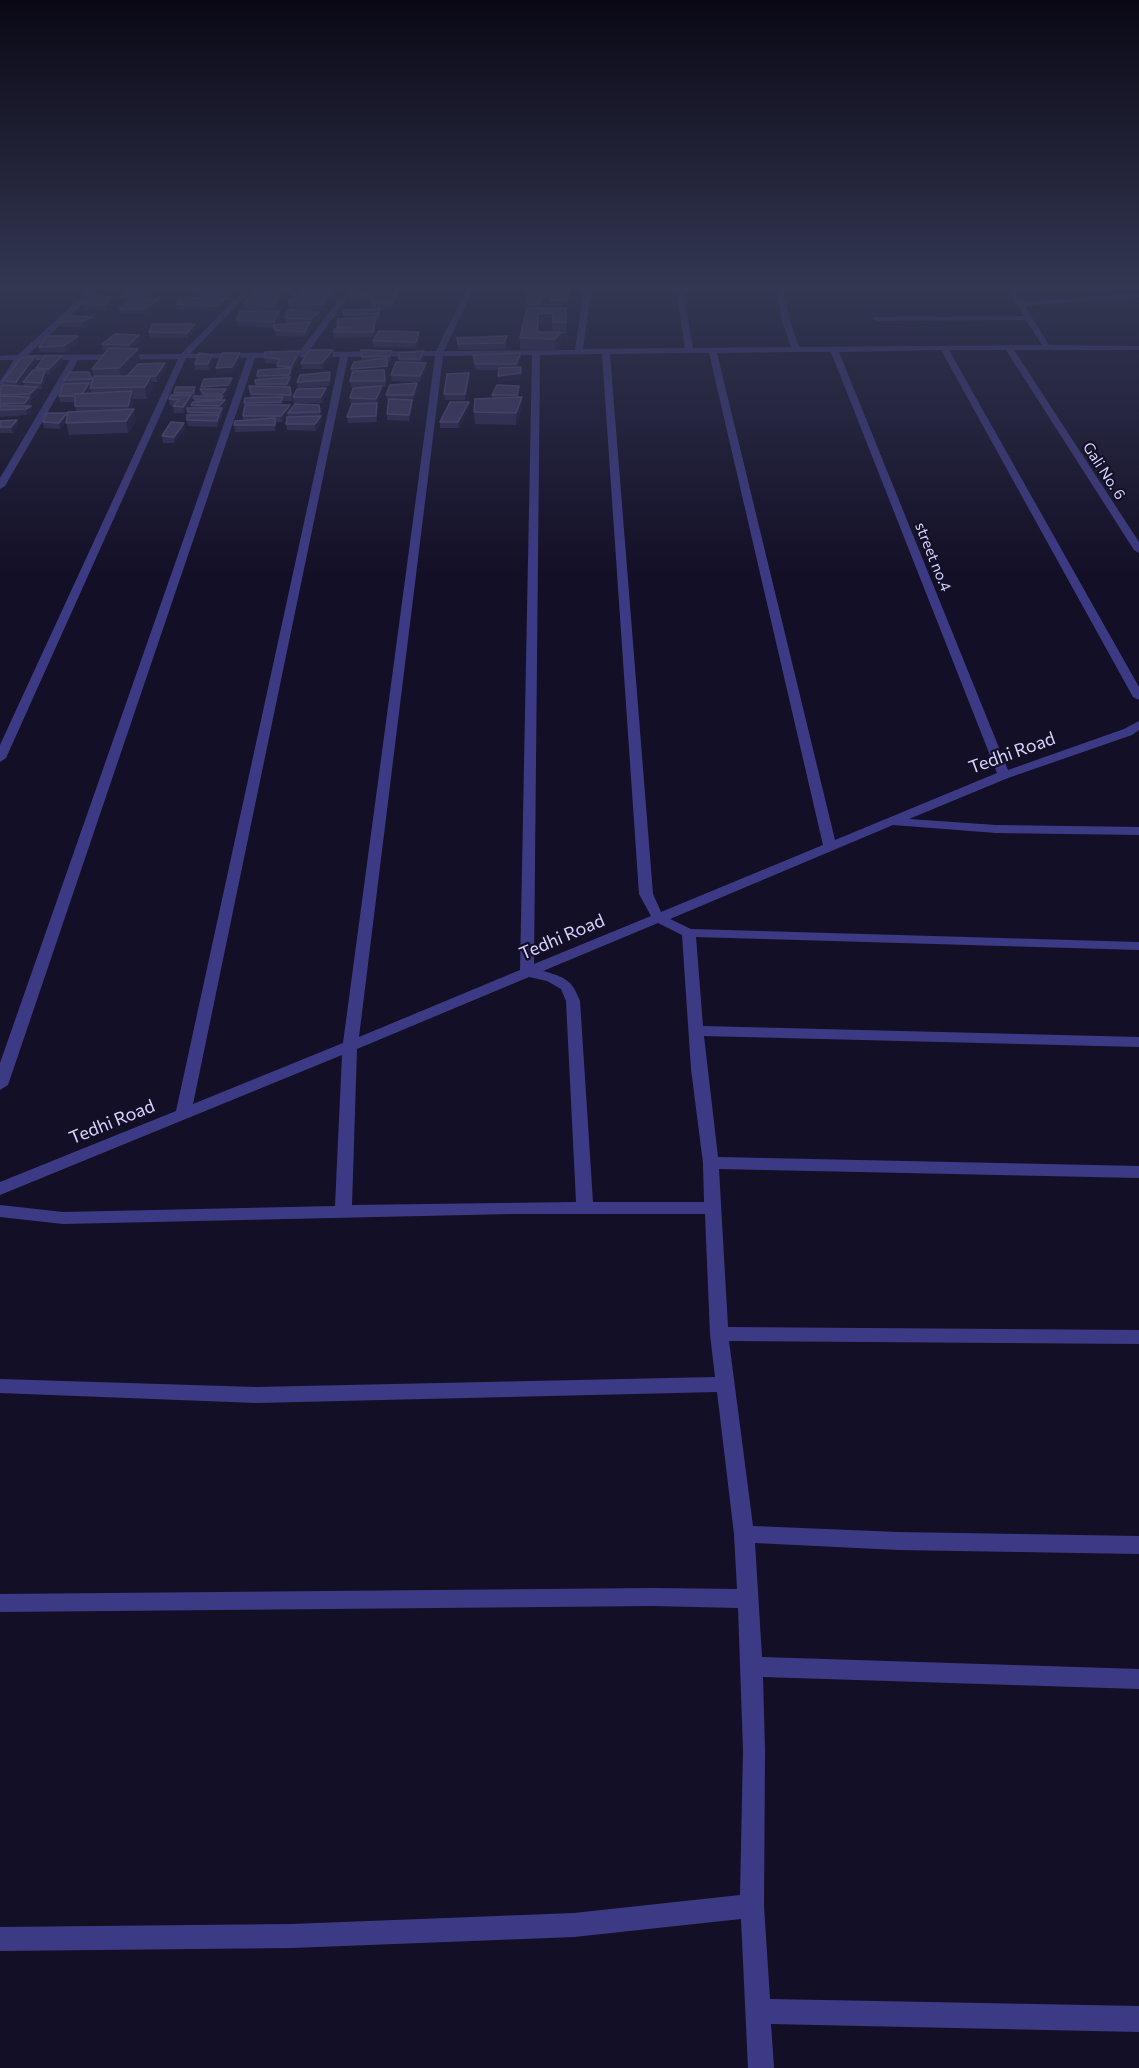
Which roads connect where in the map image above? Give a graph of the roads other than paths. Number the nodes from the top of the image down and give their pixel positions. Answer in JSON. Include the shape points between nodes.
{"nodes":[{"id":1,"x":61,"y":382,"type":"edge"},
{"id":2,"x":172,"y":382,"type":"edge"},
{"id":3,"x":243,"y":382,"type":"edge"},
{"id":4,"x":339,"y":382,"type":"edge"},
{"id":5,"x":435,"y":382,"type":"edge"},
{"id":6,"x":536,"y":382,"type":"edge"},
{"id":7,"x":608,"y":382,"type":"edge"},
{"id":8,"x":719,"y":382,"type":"edge"},
{"id":9,"x":847,"y":382,"type":"edge"},
{"id":10,"x":963,"y":382,"type":"edge"},
{"id":11,"x":1030,"y":382,"type":"edge"},
{"id":12,"x":0,"y":486,"type":"edge"},
{"id":13,"x":1139,"y":550,"type":"edge"},
{"id":14,"x":1139,"y":696,"type":"edge"},
{"id":15,"x":1135,"y":730,"type":"edge"},
{"id":16,"x":0,"y":758,"type":"edge"},
{"id":17,"x":1004,"y":775,"type":"junction"},
{"id":18,"x":892,"y":822,"type":"junction"},
{"id":19,"x":1139,"y":831,"type":"edge"},
{"id":20,"x":830,"y":846,"type":"junction"},
{"id":21,"x":658,"y":918,"type":"junction"},
{"id":22,"x":689,"y":933,"type":"junction"},
{"id":23,"x":1139,"y":946,"type":"edge"},
{"id":24,"x":527,"y":972,"type":"junction"},
{"id":25,"x":696,"y":1031,"type":"junction"},
{"id":26,"x":1139,"y":1042,"type":"edge"},
{"id":27,"x":350,"y":1046,"type":"junction"},
{"id":28,"x":0,"y":1085,"type":"edge"},
{"id":29,"x":183,"y":1115,"type":"junction"},
{"id":30,"x":711,"y":1163,"type":"junction"},
{"id":31,"x":1139,"y":1172,"type":"edge"},
{"id":32,"x":0,"y":1189,"type":"edge"},
{"id":33,"x":585,"y":1208,"type":"junction"},
{"id":34,"x":713,"y":1208,"type":"junction"},
{"id":35,"x":0,"y":1211,"type":"edge"},
{"id":36,"x":343,"y":1213,"type":"junction"},
{"id":37,"x":719,"y":1334,"type":"junction"},
{"id":38,"x":1139,"y":1337,"type":"edge"},
{"id":39,"x":724,"y":1384,"type":"junction"},
{"id":40,"x":0,"y":1386,"type":"edge"},
{"id":41,"x":744,"y":1534,"type":"junction"},
{"id":42,"x":1139,"y":1545,"type":"edge"},
{"id":43,"x":748,"y":1599,"type":"junction"},
{"id":44,"x":0,"y":1603,"type":"edge"},
{"id":45,"x":752,"y":1667,"type":"junction"},
{"id":46,"x":1139,"y":1679,"type":"edge"},
{"id":47,"x":752,"y":1906,"type":"junction"},
{"id":48,"x":0,"y":1939,"type":"edge"},
{"id":49,"x":758,"y":2012,"type":"junction"},
{"id":50,"x":1139,"y":2019,"type":"edge"},
{"id":51,"x":761,"y":2068,"type":"edge"}],
"edges":[{"from":1,"to":12,"type":"street"},
{"from":2,"to":16,"type":"street"},
{"from":3,"to":28,"type":"street"},
{"from":4,"to":29,"type":"street"},
{"from":5,"to":27,"type":"street"},
{"from":6,"to":24,"type":"street"},
{"from":7,"to":21,"type":"street","via":[[646,894],[650,910]]},
{"from":8,"to":20,"type":"street"},
{"from":9,"to":17,"type":"street","name":"street no.4"},
{"from":10,"to":14,"type":"street"},
{"from":11,"to":13,"type":"street","name":"Gali No. 6"},
{"from":15,"to":17,"type":"street","name":"Tedhi Road"},
{"from":17,"to":18,"type":"street","name":"Tedhi Road"},
{"from":18,"to":19,"type":"street","via":[[996,829]]},
{"from":18,"to":20,"type":"street","name":"Tedhi Road"},
{"from":20,"to":21,"type":"street","name":"Tedhi Road"},
{"from":21,"to":22,"type":"street"},
{"from":21,"to":24,"type":"street","name":"Tedhi Road"},
{"from":22,"to":23,"type":"street"},
{"from":22,"to":25,"type":"street"},
{"from":24,"to":27,"type":"street","name":"Tedhi Road"},
{"from":24,"to":33,"type":"street","via":[[567,986],[573,1002]]},
{"from":25,"to":26,"type":"street"},
{"from":25,"to":30,"type":"street"},
{"from":27,"to":29,"type":"street","name":"Tedhi Road"},
{"from":27,"to":36,"type":"street"},
{"from":29,"to":32,"type":"street","name":"Tedhi Road"},
{"from":30,"to":31,"type":"street"},
{"from":30,"to":34,"type":"street"},
{"from":33,"to":34,"type":"street"},
{"from":33,"to":36,"type":"street"},
{"from":34,"to":37,"type":"street"},
{"from":35,"to":36,"type":"street","via":[[63,1218]]},
{"from":37,"to":38,"type":"street"},
{"from":37,"to":39,"type":"street"},
{"from":39,"to":40,"type":"street","via":[[256,1395]]},
{"from":39,"to":41,"type":"street"},
{"from":41,"to":42,"type":"street"},
{"from":41,"to":43,"type":"street"},
{"from":43,"to":44,"type":"street"},
{"from":43,"to":45,"type":"street"},
{"from":45,"to":46,"type":"street"},
{"from":45,"to":47,"type":"street"},
{"from":47,"to":48,"type":"street","via":[[574,1925],[292,1936]]},
{"from":47,"to":49,"type":"street"},
{"from":49,"to":50,"type":"street"},
{"from":49,"to":51,"type":"street"}]}
